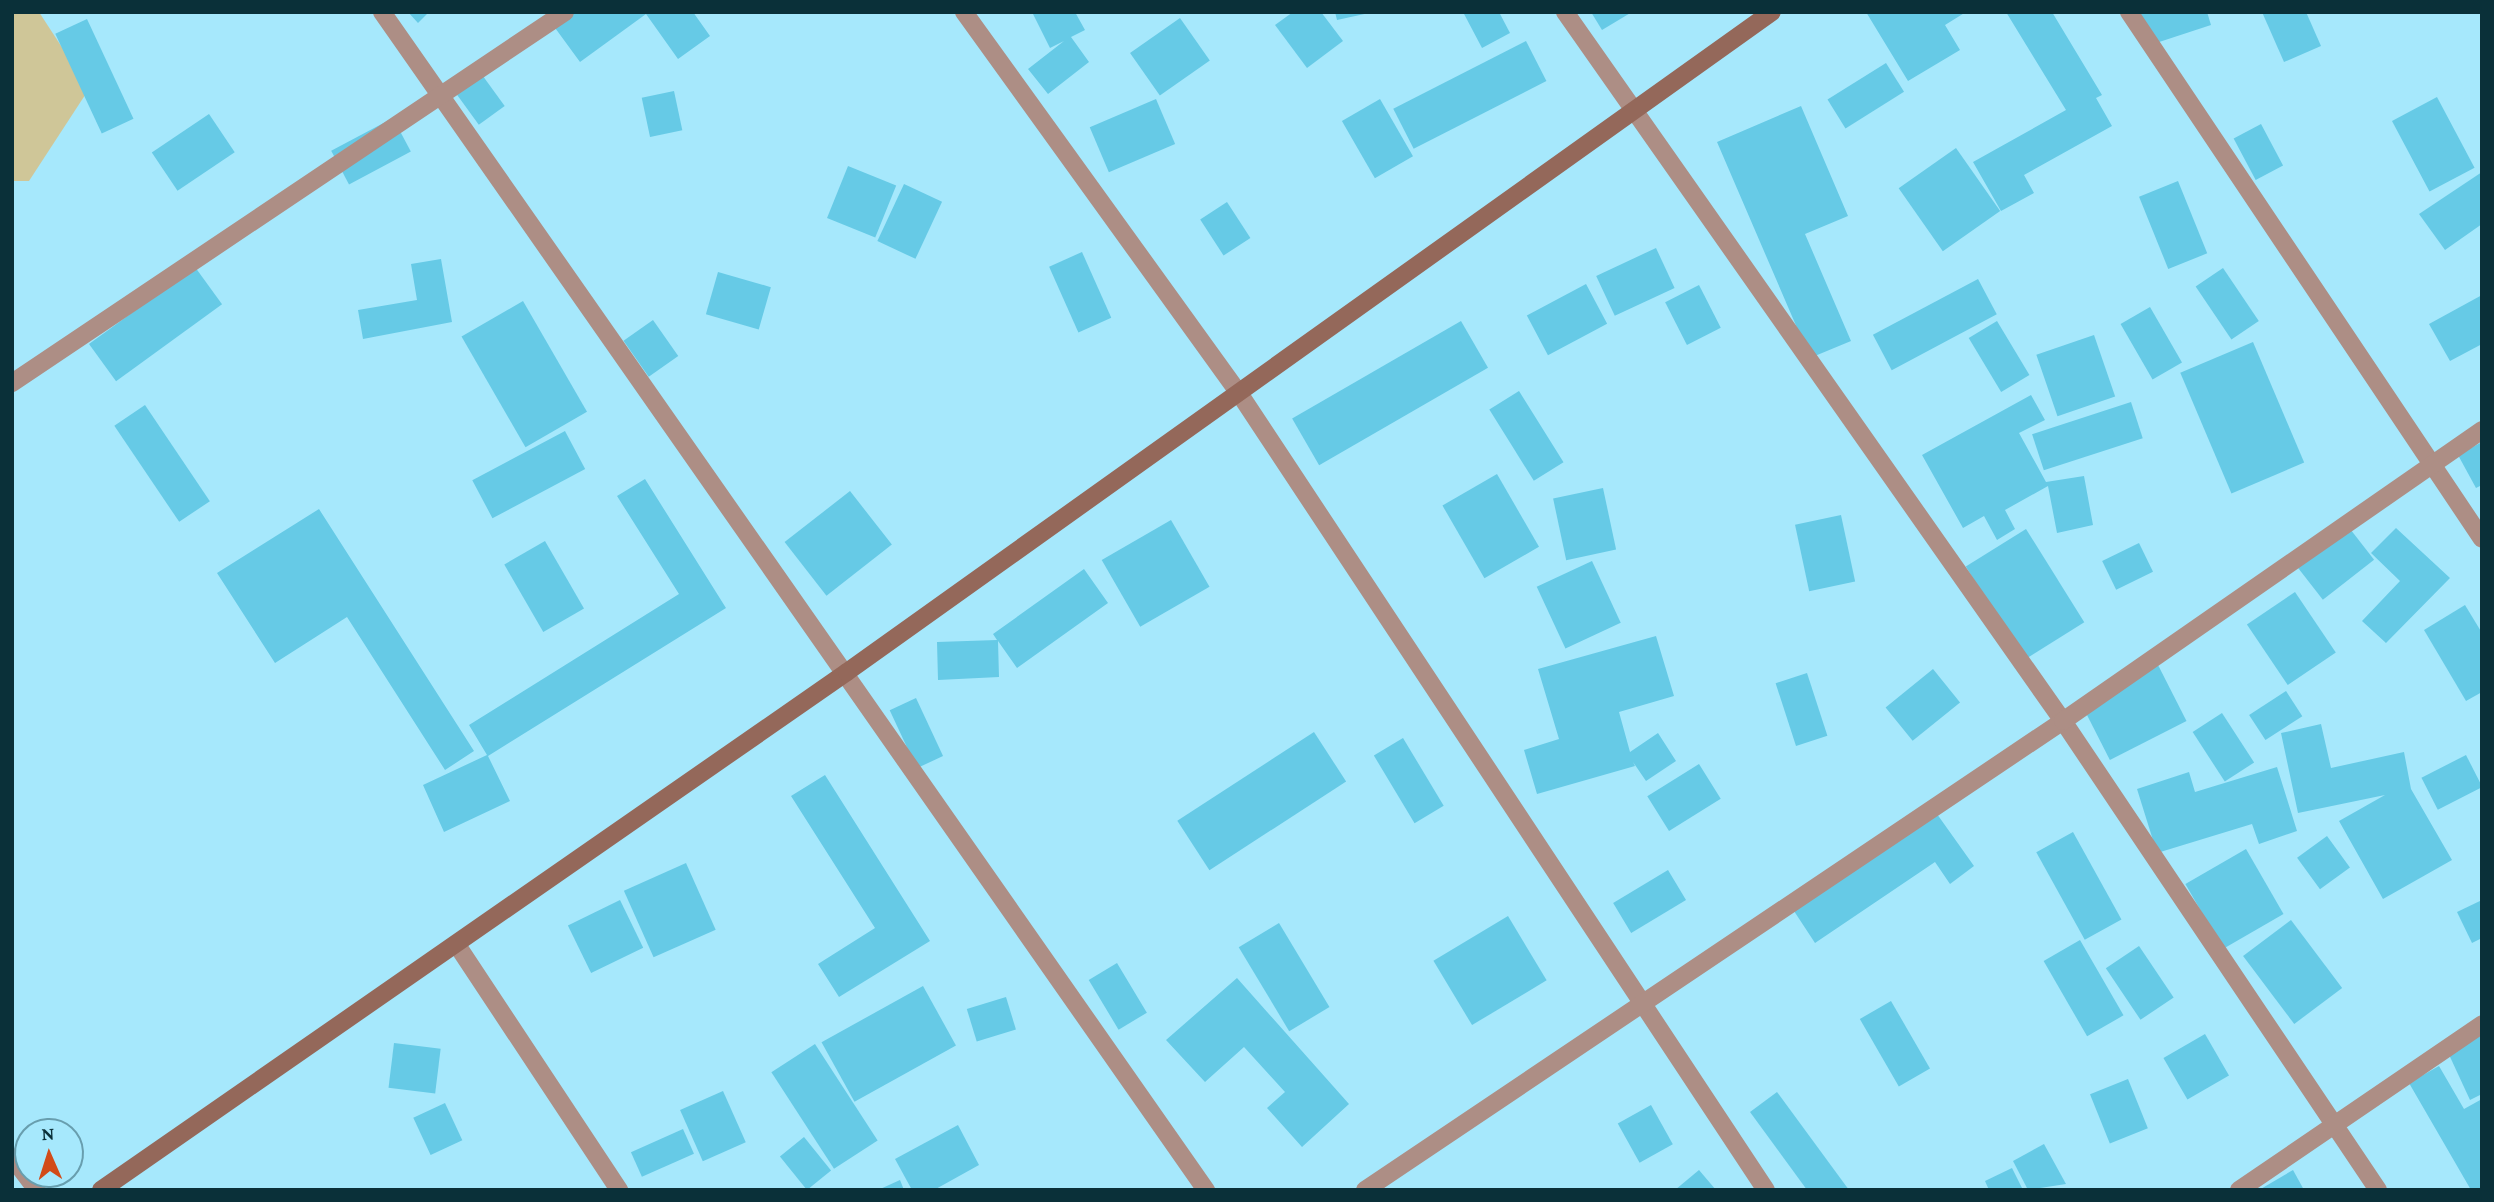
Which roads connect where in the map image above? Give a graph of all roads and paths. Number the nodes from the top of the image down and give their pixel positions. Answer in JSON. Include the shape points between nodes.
{"nodes":[{"id":1,"x":382,"y":12,"type":"edge"},
{"id":2,"x":565,"y":12,"type":"edge"},
{"id":3,"x":964,"y":12,"type":"edge"},
{"id":4,"x":1565,"y":12,"type":"edge"},
{"id":5,"x":1772,"y":12,"type":"edge"},
{"id":6,"x":2129,"y":12,"type":"edge"},
{"id":7,"x":436,"y":95,"type":"junction"},
{"id":8,"x":1632,"y":107,"type":"junction"},
{"id":9,"x":12,"y":383,"type":"edge"},
{"id":10,"x":1237,"y":390,"type":"junction"},
{"id":11,"x":2482,"y":430,"type":"edge"},
{"id":12,"x":2431,"y":466,"type":"junction"},
{"id":13,"x":2482,"y":539,"type":"edge"},
{"id":14,"x":847,"y":672,"type":"junction"},
{"id":15,"x":2063,"y":721,"type":"junction"},
{"id":16,"x":457,"y":945,"type":"junction"},
{"id":17,"x":1639,"y":1002,"type":"junction"},
{"id":18,"x":2482,"y":1024,"type":"edge"},
{"id":19,"x":2336,"y":1126,"type":"junction"},
{"id":20,"x":12,"y":1157,"type":"edge"},
{"id":21,"x":37,"y":1190,"type":"edge"},
{"id":22,"x":101,"y":1190,"type":"edge"},
{"id":23,"x":619,"y":1190,"type":"edge"},
{"id":24,"x":1206,"y":1190,"type":"edge"},
{"id":25,"x":1365,"y":1190,"type":"edge"},
{"id":26,"x":1766,"y":1190,"type":"edge"},
{"id":27,"x":2239,"y":1190,"type":"edge"},
{"id":28,"x":2378,"y":1190,"type":"edge"}],
"edges":[{"from":1,"to":7,"type":"street"},
{"from":2,"to":7,"type":"street"},
{"from":3,"to":10,"type":"street"},
{"from":4,"to":8,"type":"street"},
{"from":5,"to":8,"type":"street"},
{"from":6,"to":12,"type":"street"},
{"from":7,"to":9,"type":"street"},
{"from":7,"to":14,"type":"street"},
{"from":8,"to":10,"type":"street"},
{"from":8,"to":15,"type":"street"},
{"from":10,"to":14,"type":"street"},
{"from":10,"to":17,"type":"street"},
{"from":11,"to":12,"type":"street"},
{"from":12,"to":13,"type":"street"},
{"from":12,"to":15,"type":"street"},
{"from":14,"to":16,"type":"street"},
{"from":14,"to":24,"type":"street"},
{"from":15,"to":17,"type":"street"},
{"from":15,"to":19,"type":"street"},
{"from":16,"to":22,"type":"street"},
{"from":16,"to":23,"type":"street"},
{"from":17,"to":25,"type":"street"},
{"from":17,"to":26,"type":"street"},
{"from":18,"to":19,"type":"street"},
{"from":19,"to":27,"type":"street"},
{"from":19,"to":28,"type":"street"},
{"from":20,"to":21,"type":"street"}]}
